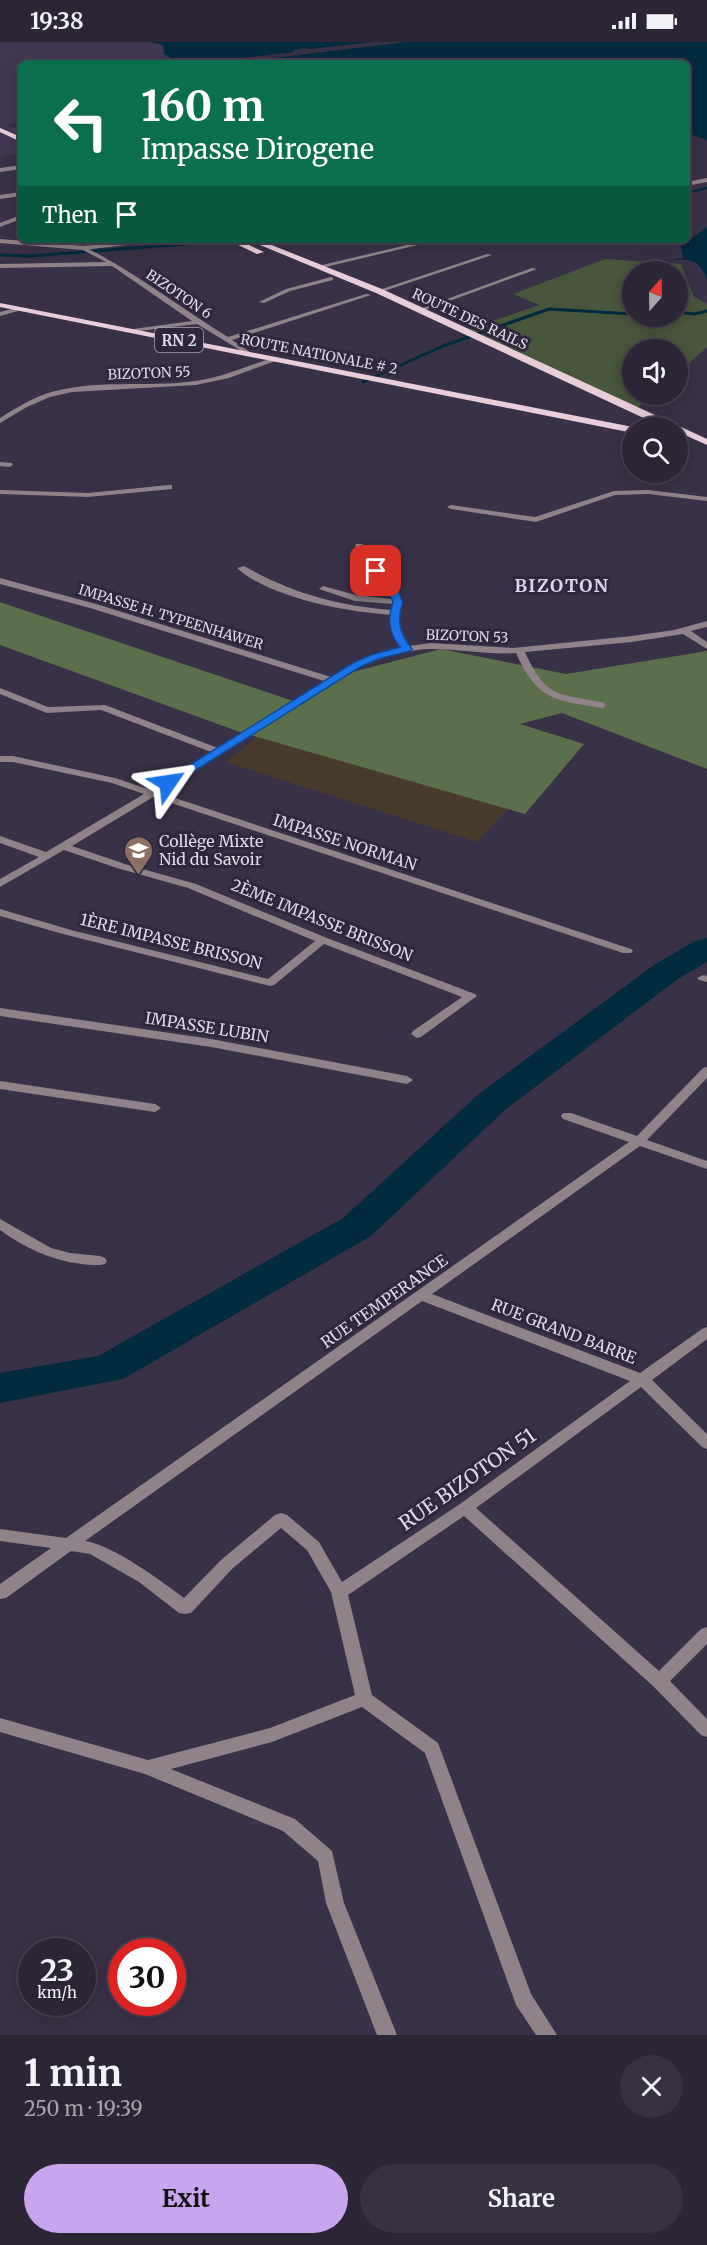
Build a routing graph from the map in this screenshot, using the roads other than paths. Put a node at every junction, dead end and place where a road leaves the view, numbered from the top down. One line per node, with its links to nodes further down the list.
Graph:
1 (0, 124): 3 (main road)
2 (0, 130): 4 (main road)
3 (18, 133)
4 (18, 139)
5 (18, 167): 6 (street)
6 (0, 170)
7 (707, 180): 8 (street)
8 (690, 183)
9 (18, 194): 10 (street)
10 (0, 197)
11 (18, 218): 12 (street)
12 (0, 225)
13 (0, 241): 14 (street)
14 (18, 243)
15 (24, 243): 19 (street)
16 (136, 243): 19 (street)
17 (251, 243): 23 (main road, ROUTE DES RAILS); 25 (main road, ROUTE DES RAILS)
18 (423, 243): 23 (street)
19 (83, 248): 21 (street, BIZOTON 6)
20 (489, 255): 26 (street)
21 (115, 264): 22 (street); 33 (street, BIZOTON 6)
22 (0, 266)
23 (321, 266): 26 (main road, ROUTE DES RAILS)
24 (534, 269): 31 (street)
25 (331, 279): 27 (main road, ROUTE DES RAILS); 28 (street)
26 (379, 291): 31 (main road, ROUTE DES RAILS)
27 (368, 295): 35 (street); 36 (main road, ROUTE DES RAILS)
28 (262, 302)
29 (0, 305): 30 (main road, ROUTE NATIONALE # 2 / RN 2)
30 (20, 309): 32 (street); 34 (main road, ROUTE NATIONALE # 2 / RN 2)
31 (420, 310): 36 (main road, ROUTE DES RAILS)
32 (0, 314)
33 (197, 322): 34 (street); 35 (street, BIZOTON 6)
34 (133, 331): 37 (main road, ROUTE NATIONALE # 2 / RN 2)
35 (228, 339): 37 (street, BIZOTON 6)
36 (480, 342): 39 (main road, ROUTE DES RAILS); 41 (main road, ROUTE DES RAILS)
37 (248, 353): 38 (main road, ROUTE NATIONALE # 2 / RN 2)
38 (276, 359): 42 (main road, ROUTE NATIONALE # 2 / RN 2); 43 (street, BIZOTON 55)
39 (564, 388)
40 (598, 414): 42 (main road)
41 (651, 417)
42 (574, 419): 44 (main road, ROUTE NATIONALE # 2 / RN 2)
43 (0, 421)
44 (622, 428)
45 (688, 434): 47 (main road, ROUTE DES RAILS)
46 (688, 440): 47 (main road)
47 (707, 443)
48 (0, 464): 49 (street)
49 (9, 465)
50 (169, 487): 51 (street)
51 (4, 493)
52 (707, 499): 53 (street)
53 (451, 507)
54 (359, 546): 58 (street)
55 (241, 568): 59 (street)
56 (0, 581): 65 (street, IMPASSE H. TYPEENHAWER)
57 (323, 589): 58 (street)
58 (398, 602): 59 (street)
59 (394, 613): 63 (street)
60 (707, 624): 61 (street, BIZOTON 53)
61 (683, 630): 62 (street); 64 (street, BIZOTON 53)
62 (707, 646)
63 (407, 649): 64 (street, BIZOTON 53); 65 (street, BIZOTON 53)
64 (520, 651): 67 (street)
65 (333, 681): 68 (street, BIZOTON 53)
66 (0, 691): 68 (street)
67 (602, 705)
68 (218, 751): 70 (street, BIZOTON 53)
69 (0, 759): 70 (street, IMPASSE NORMAN)
70 (151, 794): 72 (street, BIZOTON 53); 77 (street, IMPASSE NORMAN)
71 (0, 839): 73 (street)
72 (63, 846): 73 (street, BIZOTON 53); 76 (street, 2ÈME IMPASSE BRISSON)
73 (47, 856): 74 (street, BIZOTON 53)
74 (0, 884)
75 (0, 912): 76 (street, 1ÈRE IMPASSE BRISSON)
76 (323, 940): 79 (street, 2ÈME IMPASSE BRISSON)
77 (627, 951)
78 (0, 1012): 81 (street, IMPASSE LUBIN)
79 (417, 1034)
80 (706, 1074): 85 (street, RUE TEMPERANCE)
81 (407, 1080)
82 (0, 1085): 83 (street)
83 (156, 1108)
84 (567, 1116): 85 (street)
85 (640, 1140): 86 (street); 89 (street, RUE TEMPERANCE)
86 (707, 1165)
87 (0, 1223): 88 (street)
88 (100, 1261)
89 (422, 1296): 91 (street, RUE GRAND BARRE); 95 (street, RUE TEMPERANCE)
90 (707, 1332): 91 (street, RUE BIZOTON 51)
91 (643, 1380): 92 (street, RUE GRAND BARRE); 93 (street, RUE BIZOTON 51)
92 (707, 1443)
93 (465, 1508): 96 (street, RUE BIZOTON 51); 99 (street)
94 (0, 1535): 95 (street)
95 (68, 1543): 96 (street); 97 (street, RUE TEMPERANCE)
96 (339, 1592): 100 (street)
97 (0, 1593)
98 (707, 1634): 99 (street)
99 (659, 1681): 102 (street)
100 (364, 1699): 103 (street); 105 (street)
101 (0, 1725): 103 (street)
102 (707, 1730)
103 (148, 1767): 104 (street)
104 (387, 2035)
105 (547, 2035)

